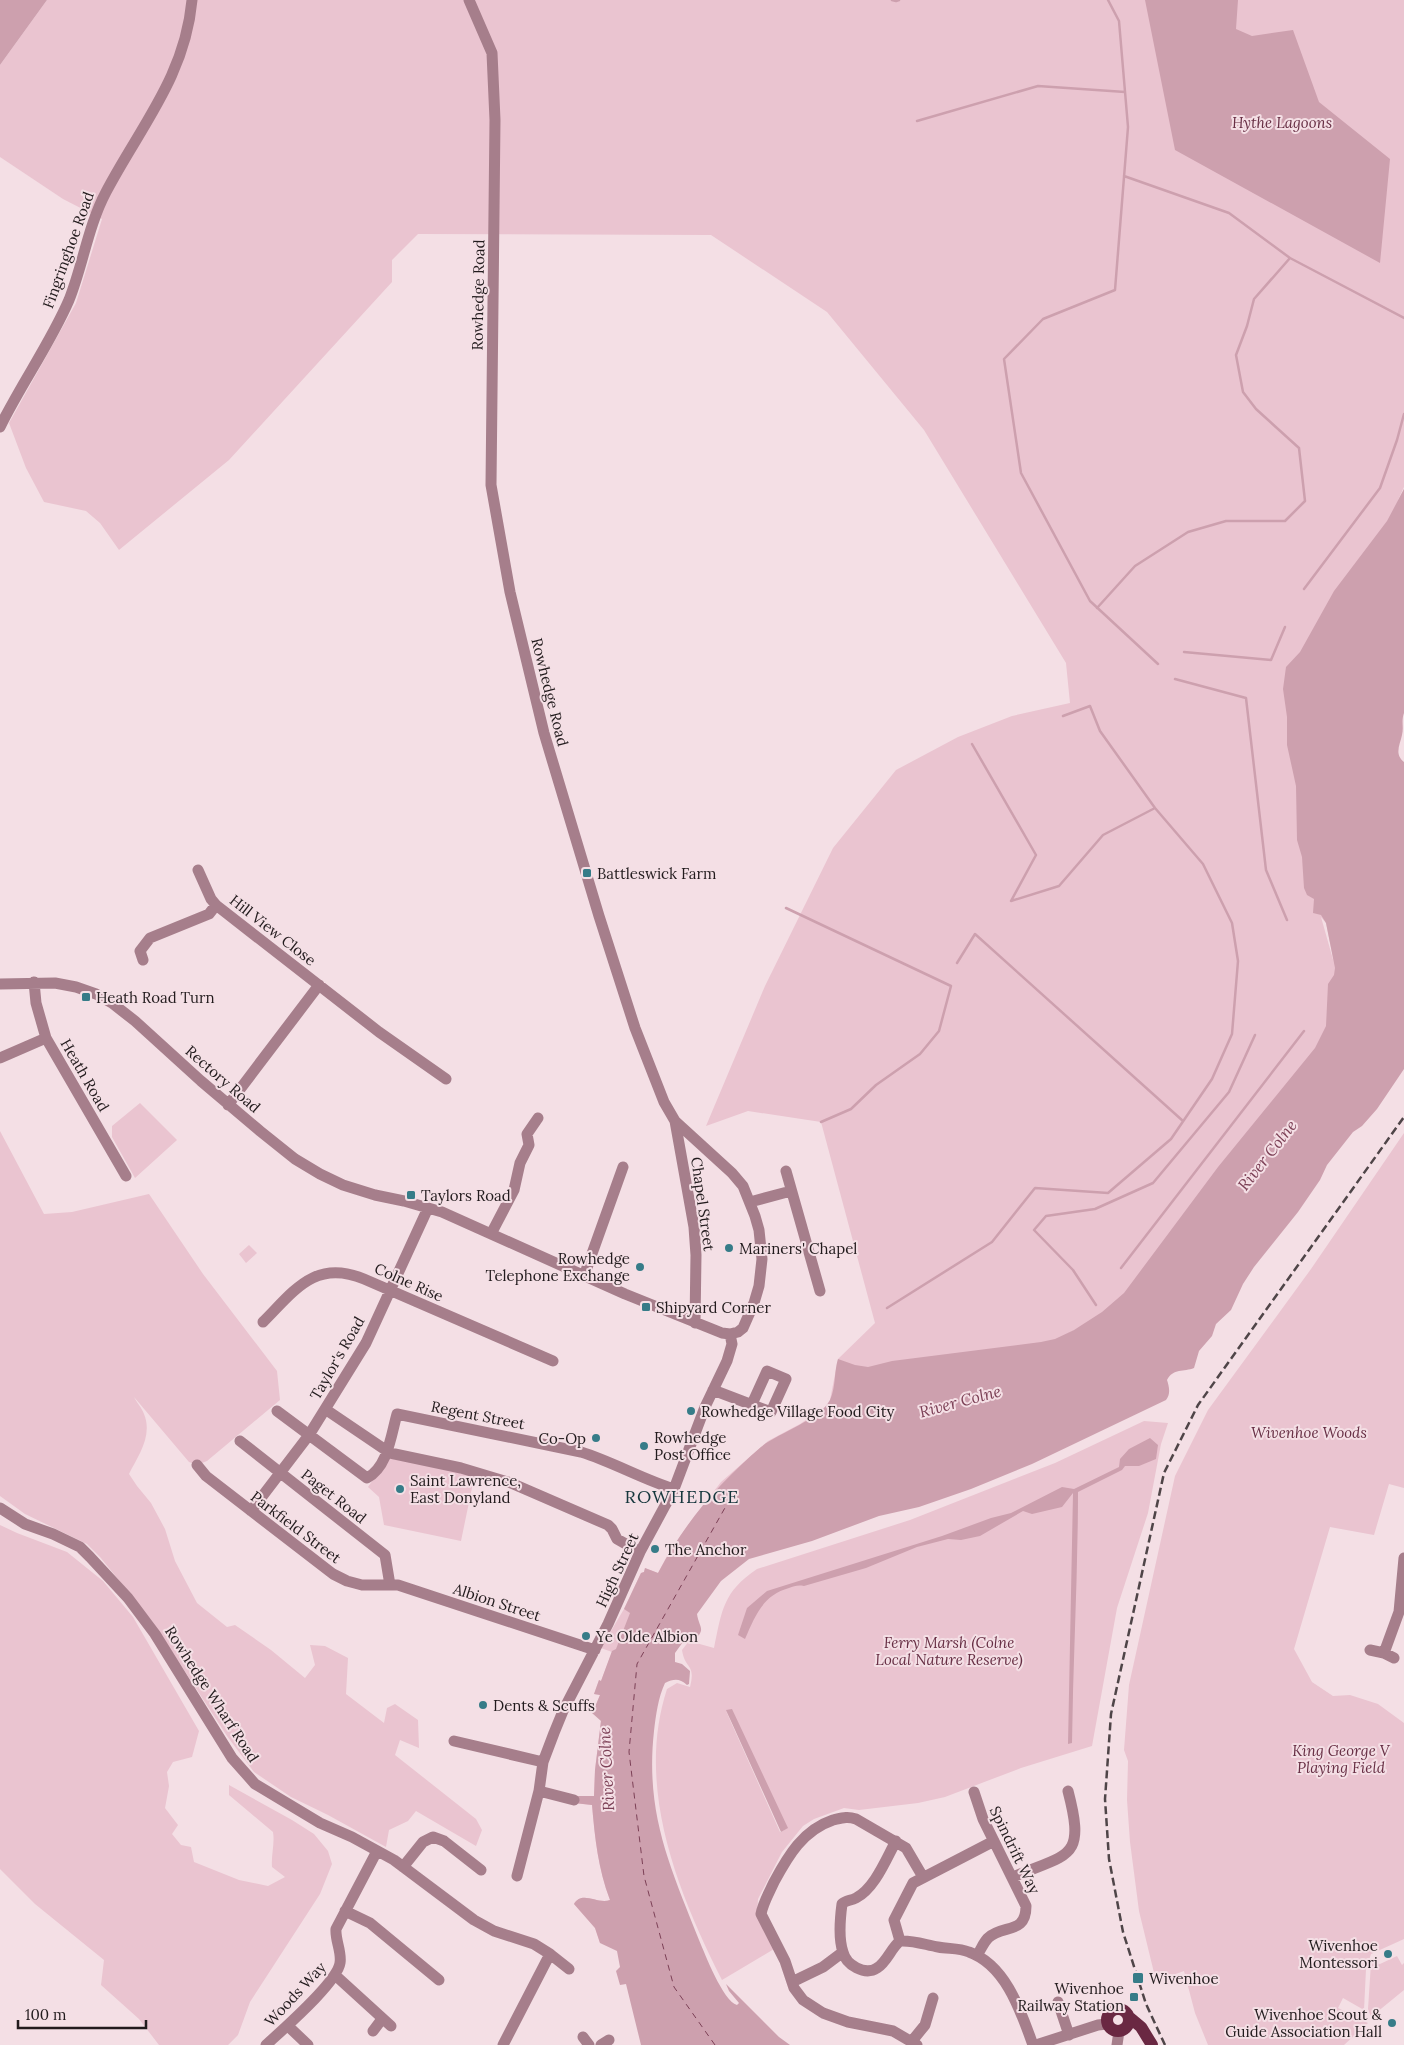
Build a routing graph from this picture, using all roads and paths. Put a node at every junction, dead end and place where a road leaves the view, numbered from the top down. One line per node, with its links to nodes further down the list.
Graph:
1 (192, 0): 3 (street, Fingringhoe Road)
2 (469, 0): 15 (street, Rowhedge Road)
3 (0, 427)
4 (198, 870): 5 (street, Hill View Close)
5 (216, 905): 6 (street); 9 (street, Hill View Close)
6 (138, 954)
7 (34, 982): 8 (street, Rectory Road); 10 (street, Heath Road); 13 (street, Rectory Road)
8 (0, 984)
9 (319, 985): 12 (street, Hill View Close); 13 (street, Hill View Close)
10 (46, 1038): 11 (street); 18 (street, Heath Road)
11 (0, 1058)
12 (446, 1079)
13 (228, 1105): 21 (street, Rectory Road)
14 (538, 1118): 22 (street)
15 (674, 1121): 20 (street, Rowhedge Road); 27 (street, Chapel Street)
16 (623, 1167): 23 (street)
17 (786, 1171): 19 (street)
18 (126, 1176)
19 (791, 1191): 20 (street); 25 (street)
20 (750, 1202): 28 (street, Rowhedge Road)
21 (428, 1208): 22 (street, Rectory Road); 24 (street, Taylor's Road)
22 (491, 1234): 23 (street, Rectory Road)
23 (584, 1276): 27 (street, Rectory Road)
24 (390, 1291): 26 (street, Colne Rise); 29 (street, Colne Rise); 32 (street, Taylor's Road)
25 (820, 1291)
26 (264, 1322)
27 (694, 1322): 28 (street, Rectory Road)
28 (730, 1334): 30 (street, High Street)
29 (553, 1361)
30 (713, 1390): 31 (street); 39 (street, High Street)
31 (752, 1404)
32 (326, 1409): 34 (street, Taylor's Road); 36 (street)
33 (277, 1411): 34 (street)
34 (309, 1435): 36 (street); 38 (street, Taylor's Road)
35 (240, 1441): 38 (street, Paget Road)
36 (386, 1451): 39 (street, Regent Street); 42 (street)
37 (197, 1465): 41 (street, Parkfield Street)
38 (280, 1473): 41 (street, Taylor's Road); 44 (street, Paget Road)
39 (674, 1489): 42 (street, High Street)
40 (0, 1508): 56 (street, Rowhedge Wharf Road)
41 (251, 1511): 44 (street, Parkfield Street)
42 (640, 1552): 46 (street, High Street)
43 (1404, 1558): 45 (street)
44 (390, 1585): 46 (street, Albion Street)
45 (1402, 1599): 47 (street)
46 (595, 1650): 49 (street, High Street)
47 (1370, 1650)
48 (454, 1741): 49 (street)
49 (543, 1762): 51 (street, High Street)
50 (1068, 1790): 61 (street)
51 (539, 1791): 53 (street); 59 (street, High Street)
52 (974, 1792): 55 (street, Spindrift Way)
53 (574, 1800)
54 (896, 1841): 60 (street); 64 (street); 70 (street)
55 (994, 1841): 60 (street); 61 (street, Spindrift Way)
56 (377, 1851): 57 (street, Rowhedge Wharf Road); 62 (street, Woods Way)
57 (403, 1867): 58 (street); 65 (street, Rowhedge Wharf Road)
58 (481, 1870)
59 (517, 1876)
60 (922, 1877): 63 (street)
61 (1013, 1877): 66 (street, Spindrift Way)
62 (345, 1911): 68 (street, Woods Way); 69 (street)
63 (900, 1941): 64 (street); 66 (street)
64 (843, 1952): 70 (street)
65 (550, 1954): 67 (street, Rowhedge Wharf Road); 82 (street)
66 (978, 1955): 83 (street)
67 (569, 1969)
68 (335, 1975): 75 (street, Woods Way); 76 (street)
69 (439, 1980)
70 (792, 1982): 79 (street)
71 (933, 1998): 79 (street)
72 (1058, 2002): 78 (street)
73 (1129, 2017): 74 (main road); 77 (main road); 85 (main road)
74 (1107, 2024): 77 (main road); 78 (street)
75 (288, 2026): 80 (street, Woods Way); 81 (street)
76 (373, 2031)
77 (1119, 2031): 84 (street)
78 (1069, 2035): 83 (street)
79 (914, 2043)
80 (266, 2045)
81 (308, 2045)
82 (503, 2045)
83 (1034, 2045)
84 (1117, 2045)
85 (1152, 2045)

